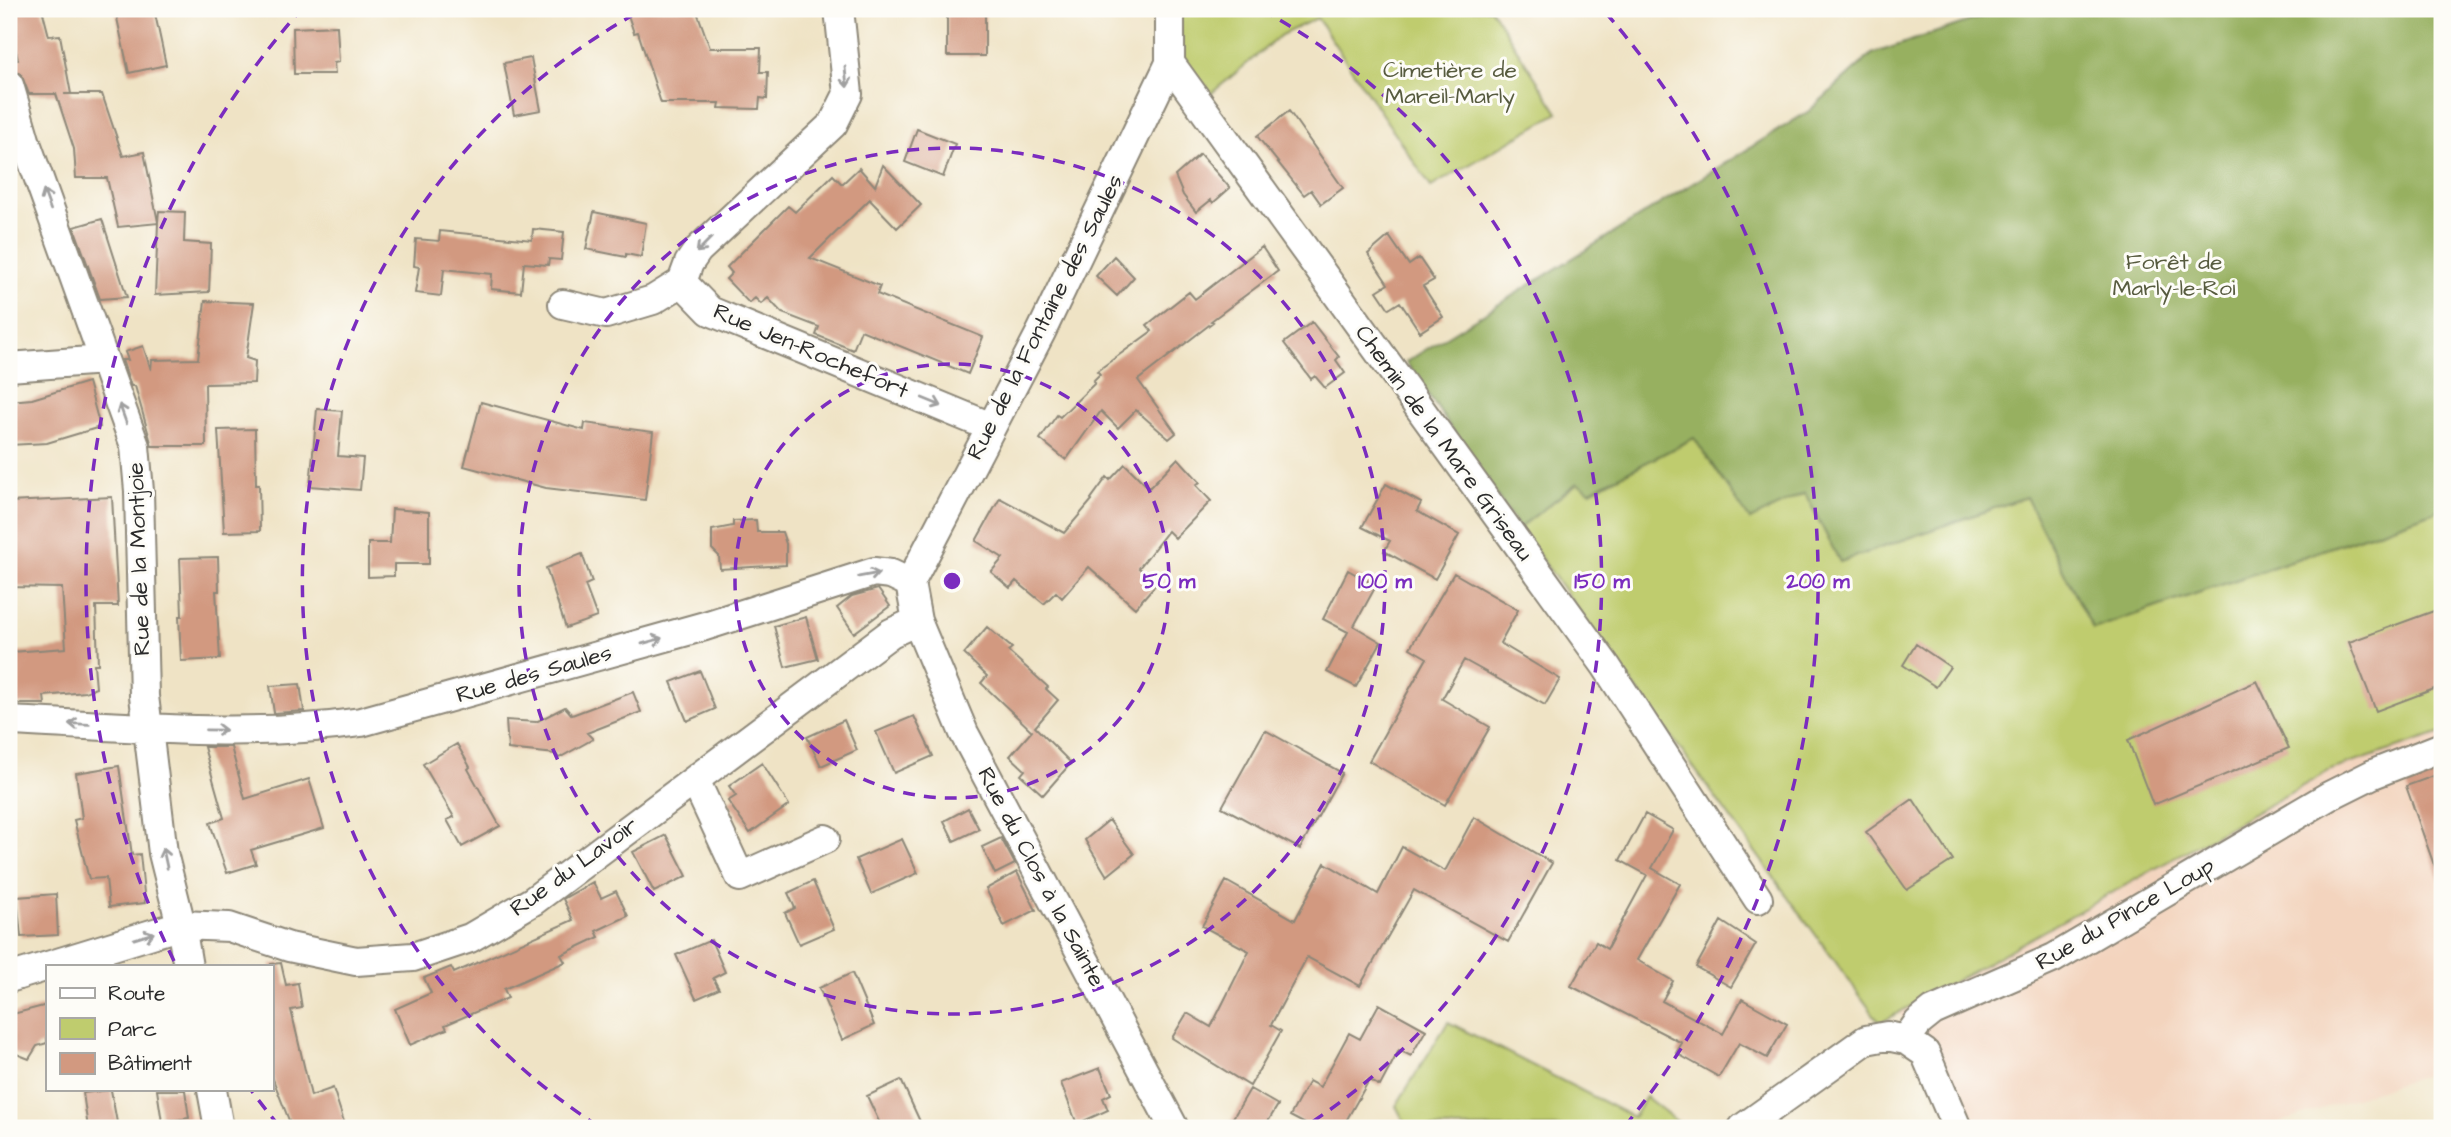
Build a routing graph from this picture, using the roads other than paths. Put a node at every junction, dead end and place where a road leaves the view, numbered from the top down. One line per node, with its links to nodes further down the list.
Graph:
1 (839, 9): 5 (street, one-way to 5)
2 (1170, 9): 3 (street, Rue de la Fontaine des Saules)
3 (1170, 63): 9 (street, Rue de la Fontaine des Saules); 17 (street, Chemin de la Mare Griseau)
4 (9, 85): 7 (street, Rue de la Montjoie, one-way to 4)
5 (682, 282): 6 (street); 9 (street, Rue Jen-Rochefort, one-way to 9)
6 (564, 304)
7 (104, 360): 8 (street); 13 (street, Rue de la Montjoie, one-way to 7)
8 (9, 367)
9 (991, 427): 10 (street, Rue de la Fontaine des Saules)
10 (910, 583): 11 (street); 13 (street, Rue des Saules, one-way to 10)
11 (917, 621): 15 (street, Rue du Lavoir); 26 (street, Rue du Clos à la Sainte)
12 (9, 722): 13 (street, Rue des Saules, one-way to 12)
13 (148, 727): 18 (street, Rue de la Montjoie, one-way to 13)
14 (2442, 747): 23 (street, Rue du Pince Loup)
15 (695, 780): 16 (street); 18 (street, Rue du Lavoir)
16 (825, 839)
17 (1758, 899)
18 (181, 925): 19 (street, Rue du Lavoir, one-way to 18); 20 (street, Rue de la Montjoie)
19 (51, 965)
20 (188, 965)
21 (46, 967): 22 (street, Rue du Lavoir, one-way to 21)
22 (9, 978)
23 (1906, 1040): 27 (street); 28 (street)
24 (212, 1092): 25 (street)
25 (219, 1128)
26 (1174, 1128)
27 (1743, 1128)
28 (1957, 1128)

